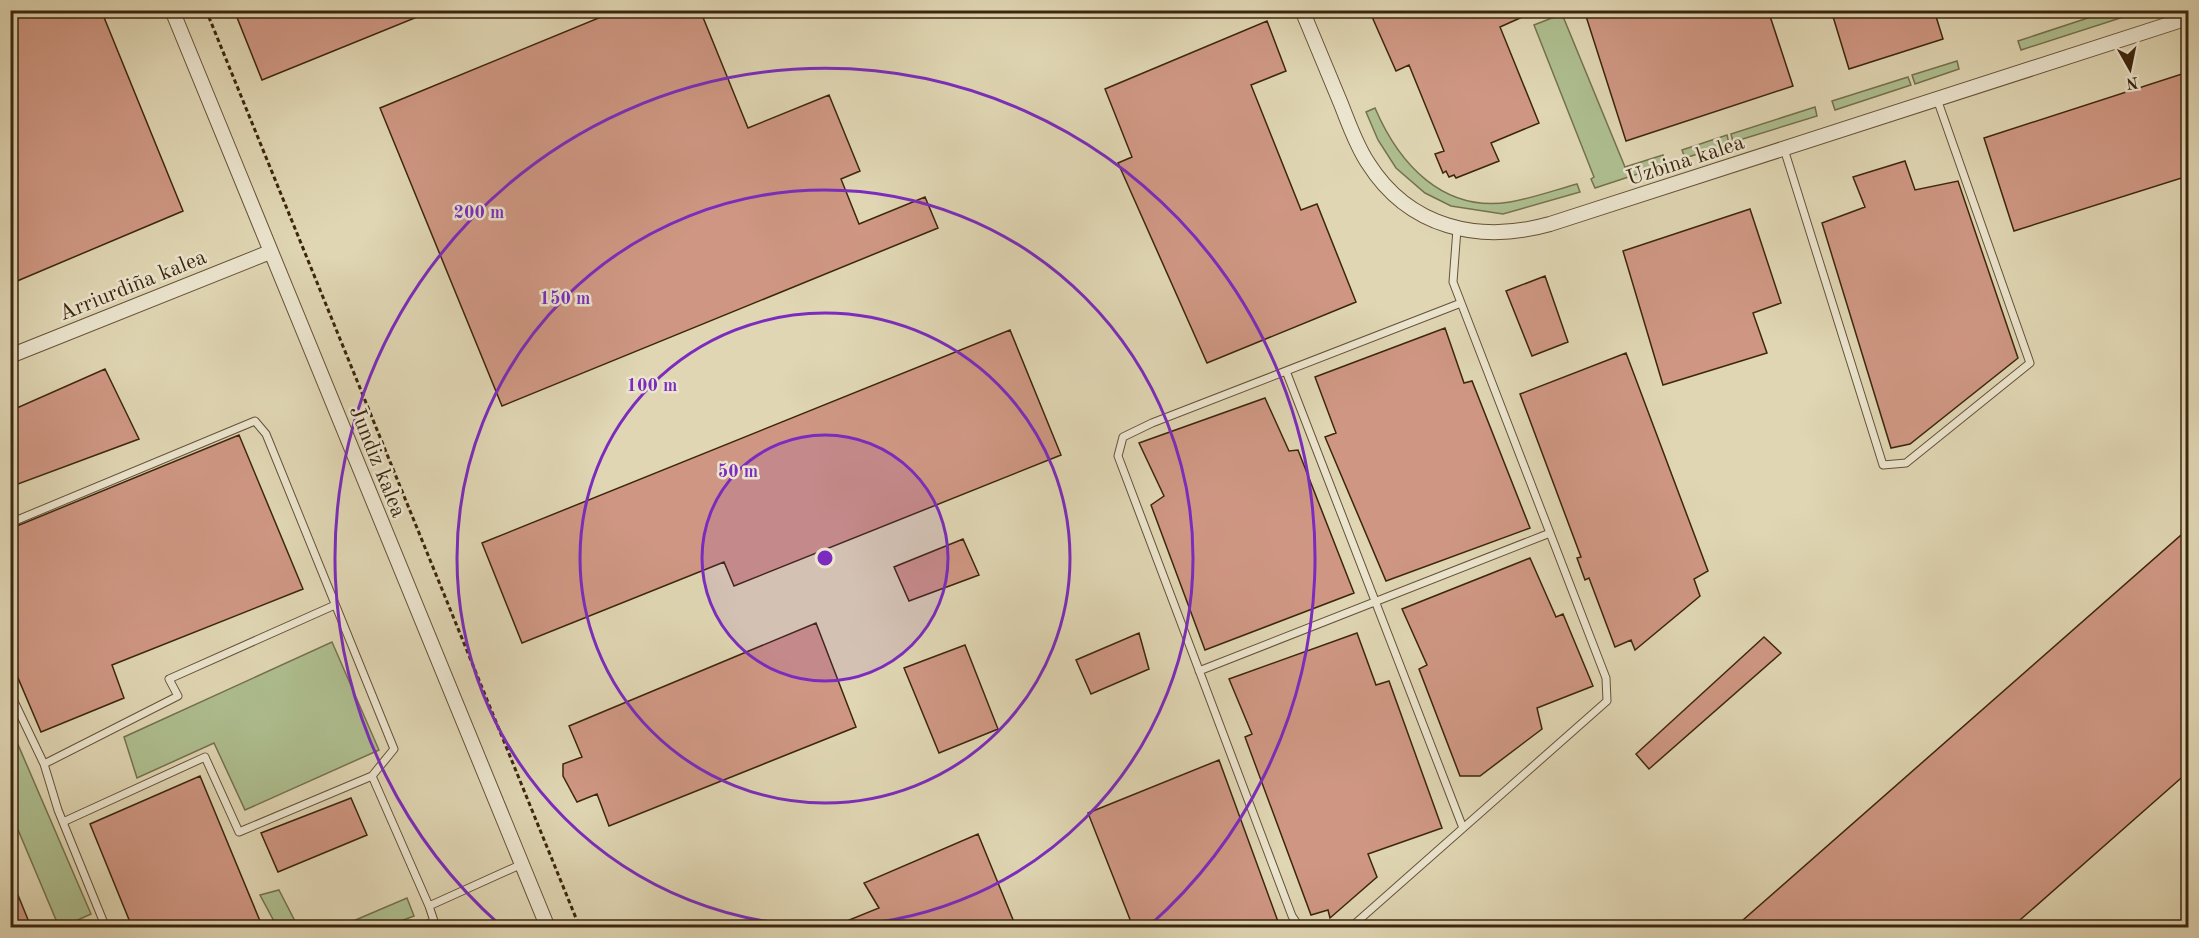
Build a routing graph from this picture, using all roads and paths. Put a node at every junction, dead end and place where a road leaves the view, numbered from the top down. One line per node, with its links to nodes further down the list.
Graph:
1 (172, 10): 8 (street, Jundiz kalea)
2 (206, 10): 27 (path)
3 (1302, 10): 7 (street, Uzbina kalea)
4 (2188, 18): 5 (street, Uzbina kalea)
5 (1937, 99): 6 (street, Uzbina kalea); 6 (lane)
6 (1784, 149): 7 (street, Uzbina kalea)
7 (1457, 229): 9 (lane)
8 (270, 252): 10 (street, Arriurdiña kalea); 22 (street, Jundiz kalea)
9 (1461, 303): 11 (lane); 13 (lane)
10 (10, 356)
11 (1286, 371): 14 (lane); 16 (lane)
12 (10, 523): 15 (lane)
13 (1550, 533): 14 (lane); 21 (lane)
14 (1376, 602): 16 (lane); 21 (lane)
15 (335, 605): 18 (lane); 19 (lane)
16 (1199, 671): 28 (lane)
17 (11, 696): 18 (lane)
18 (44, 764): 20 (lane)
19 (372, 776): 20 (lane); 23 (lane)
20 (63, 822): 24 (lane)
21 (1463, 828): 29 (lane)
22 (522, 864): 23 (lane); 26 (street, Jundiz kalea)
23 (429, 906): 25 (lane)
24 (106, 927)
25 (419, 927)
26 (548, 927)
27 (580, 927)
28 (1299, 927)
29 (1350, 927)

